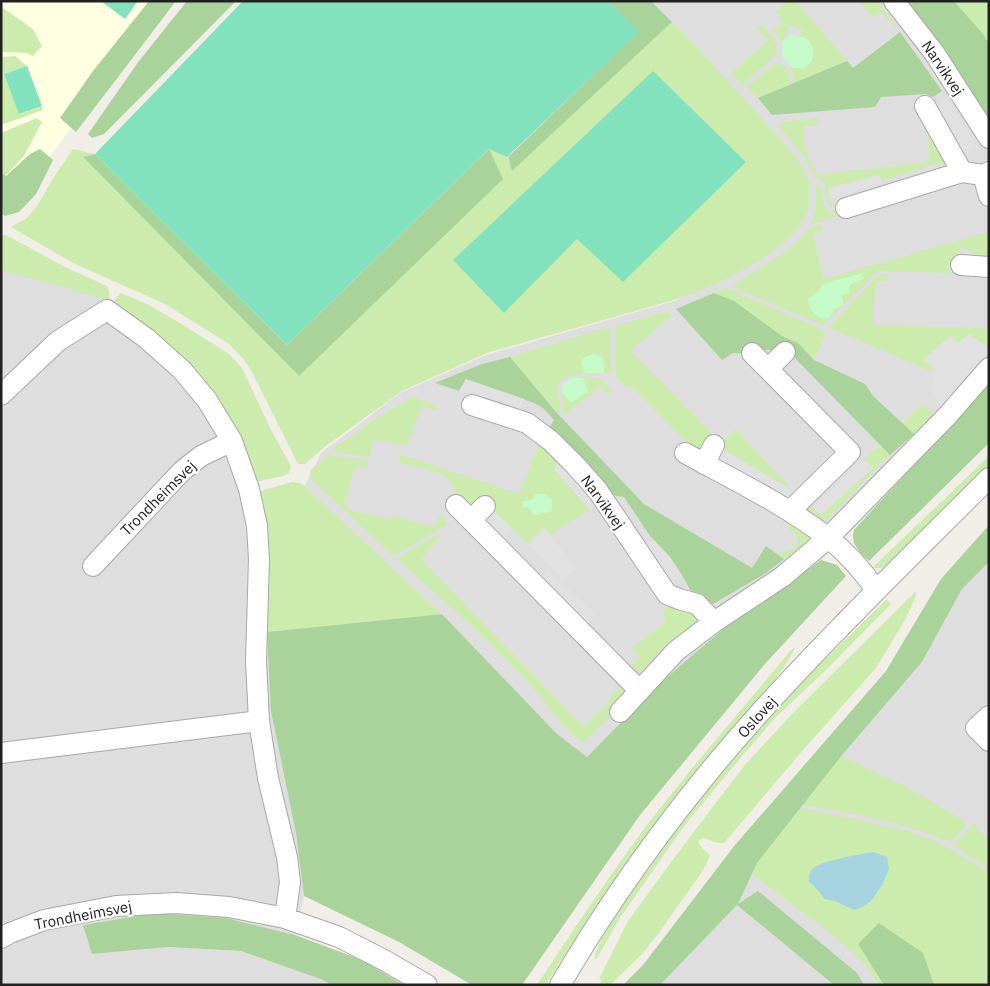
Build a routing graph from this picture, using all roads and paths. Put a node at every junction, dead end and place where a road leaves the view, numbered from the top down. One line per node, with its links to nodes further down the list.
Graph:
1 (894, 1): 3 (street, Narvikvej)
2 (925, 106): 4 (street)
3 (989, 138)
4 (962, 172): 5 (street); 7 (street)
5 (986, 174): 6 (street)
6 (989, 196)
7 (846, 208)
8 (960, 265): 9 (street)
9 (989, 266)
10 (785, 352): 13 (street)
11 (752, 353): 13 (street)
12 (989, 368): 23 (street)
13 (768, 369): 22 (street)
14 (1, 395): 16 (street)
15 (472, 405): 26 (street, Narvikvej)
16 (232, 441): 24 (street, Trondheimsvej); 30 (street)
17 (714, 445): 19 (street)
18 (685, 453): 19 (street)
19 (704, 464): 22 (street)
20 (989, 478): 25 (street, Oslovej)
21 (456, 505): 27 (street)
22 (790, 511): 23 (street)
23 (828, 538): 25 (street); 26 (street)
24 (93, 566)
25 (876, 590): 36 (street, Oslovej)
26 (714, 622): 27 (street)
27 (639, 690): 28 (street)
28 (620, 712)
29 (989, 716): 31 (street)
30 (259, 721): 32 (street); 33 (street)
31 (989, 741)
32 (1, 753)
33 (286, 918): 34 (street, Trondheimsvej); 35 (street, Trondheimsvej)
34 (1, 938)
35 (427, 985)
36 (560, 985)

